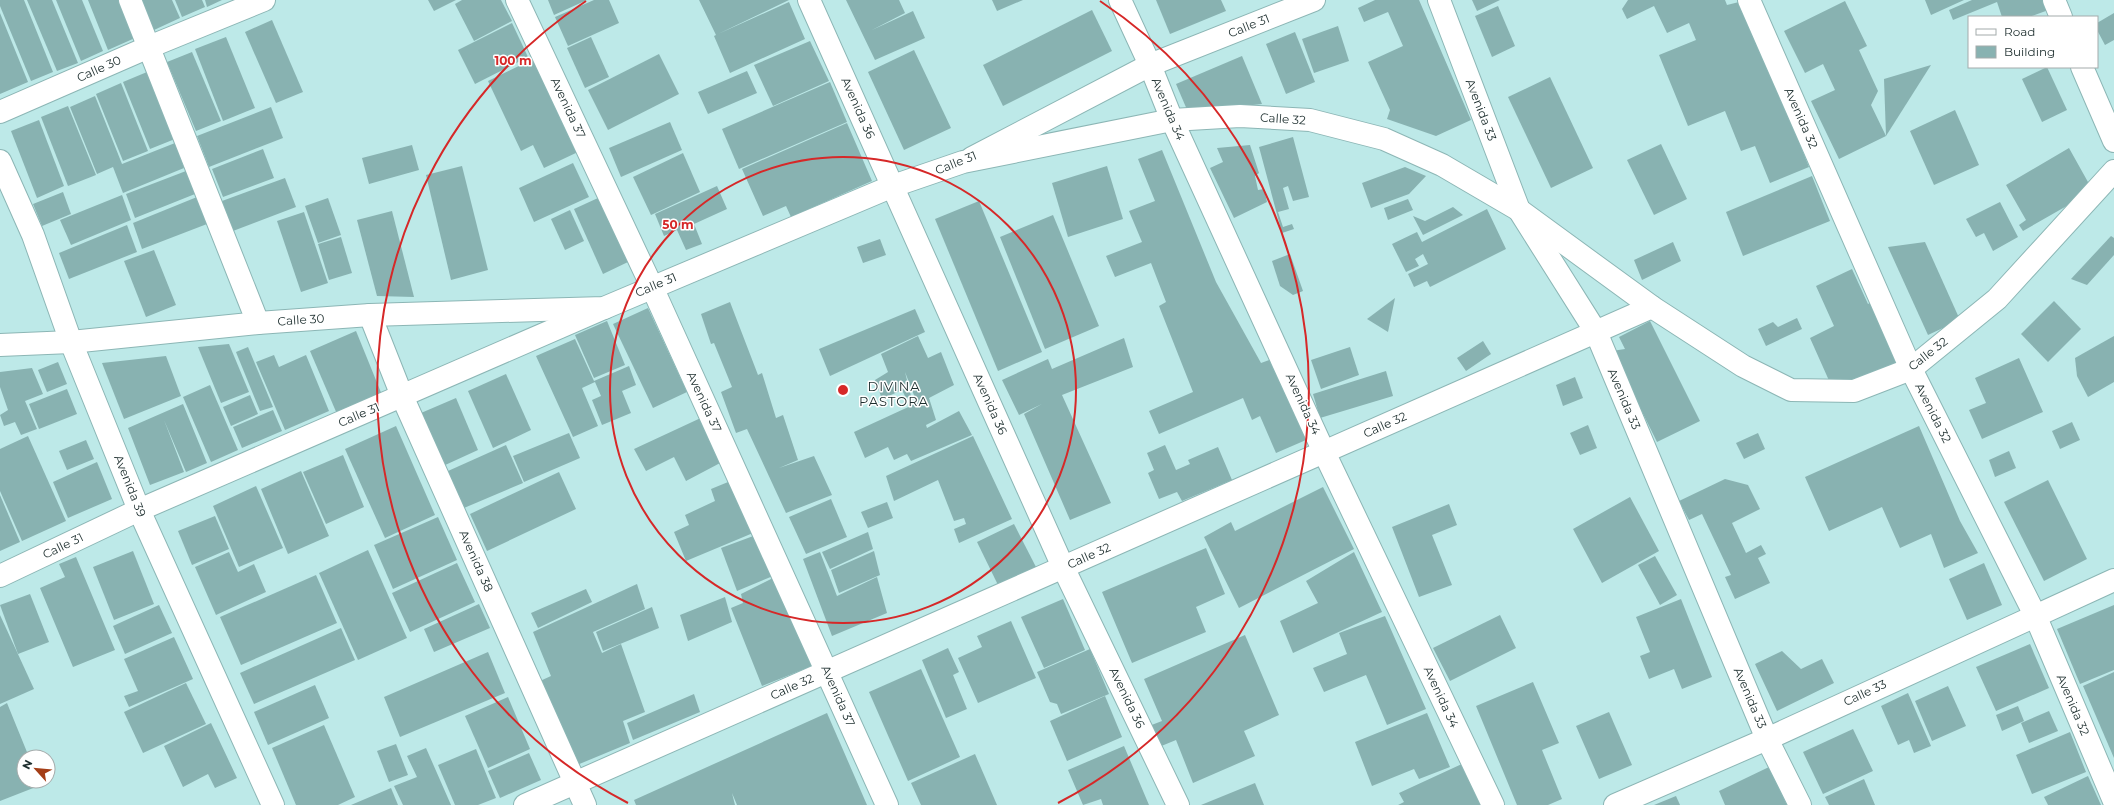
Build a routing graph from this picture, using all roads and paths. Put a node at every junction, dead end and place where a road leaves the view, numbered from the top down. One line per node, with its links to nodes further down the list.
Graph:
1 (130, 0): 11 (street)
2 (264, 0): 11 (street, Calle 30)
3 (517, 0): 22 (street, Avenida 37)
4 (809, 0): 20 (street, Avenida 36)
5 (1120, 0): 12 (street, Avenida 34)
6 (1314, 0): 12 (street, Calle 31)
7 (1439, 0): 21 (street, Avenida 33)
8 (1749, 0): 30 (street, Avenida 32)
9 (2054, 0): 10 (street)
10 (2061, 16)
11 (149, 47): 14 (street, Calle 30); 26 (street)
12 (1150, 65): 15 (street, Avenida 34); 18 (street, Calle 31)
13 (2082, 68): 16 (street)
14 (0, 112)
15 (1172, 120): 18 (street, Calle 32); 21 (street, Calle 32); 32 (street, Avenida 34)
16 (2114, 141)
17 (0, 161): 28 (street, Avenida 39)
18 (964, 162): 20 (street, Calle 31)
19 (2114, 171): 30 (street, Calle 32)
20 (893, 186): 22 (street, Calle 31); 34 (street, Avenida 36)
21 (1519, 210): 23 (street, Calle 32); 27 (street, Avenida 33)
22 (652, 287): 24 (street, Calle 31); 38 (street, Avenida 37)
23 (1652, 307): 27 (street, Calle 32); 30 (street, Calle 32)
24 (604, 308): 25 (street, Calle 30); 31 (street, Calle 31)
25 (370, 315): 26 (street, Calle 30); 31 (street, Avenida 38)
26 (258, 322): 28 (street, Calle 30)
27 (1596, 332): 32 (street, Calle 32); 39 (street, Avenida 33)
28 (71, 342): 29 (street, Calle 30); 33 (street, Avenida 39)
29 (0, 345)
30 (1911, 369): 37 (street, Avenida 32)
31 (402, 396): 33 (street, Calle 31); 40 (street, Avenida 38)
32 (1324, 452): 34 (street, Calle 32); 47 (street, Avenida 34)
33 (139, 510): 35 (street, Calle 31); 42 (street, Avenida 39)
34 (1063, 567): 38 (street, Calle 32); 46 (street, Avenida 36)
35 (0, 576)
36 (2114, 580): 37 (street, Calle 33)
37 (2035, 615): 39 (street, Calle 33); 41 (street, Avenida 32)
38 (827, 671): 40 (street, Calle 32); 45 (street, Avenida 37)
39 (1767, 739): 48 (street, Calle 33); 49 (street, Avenida 33)
40 (575, 783): 43 (street, Calle 32); 44 (street, Avenida 38)
41 (2114, 801)
42 (273, 805)
43 (526, 805)
44 (585, 805)
45 (887, 805)
46 (1178, 805)
47 (1493, 805)
48 (1615, 805)
49 (1800, 805)

